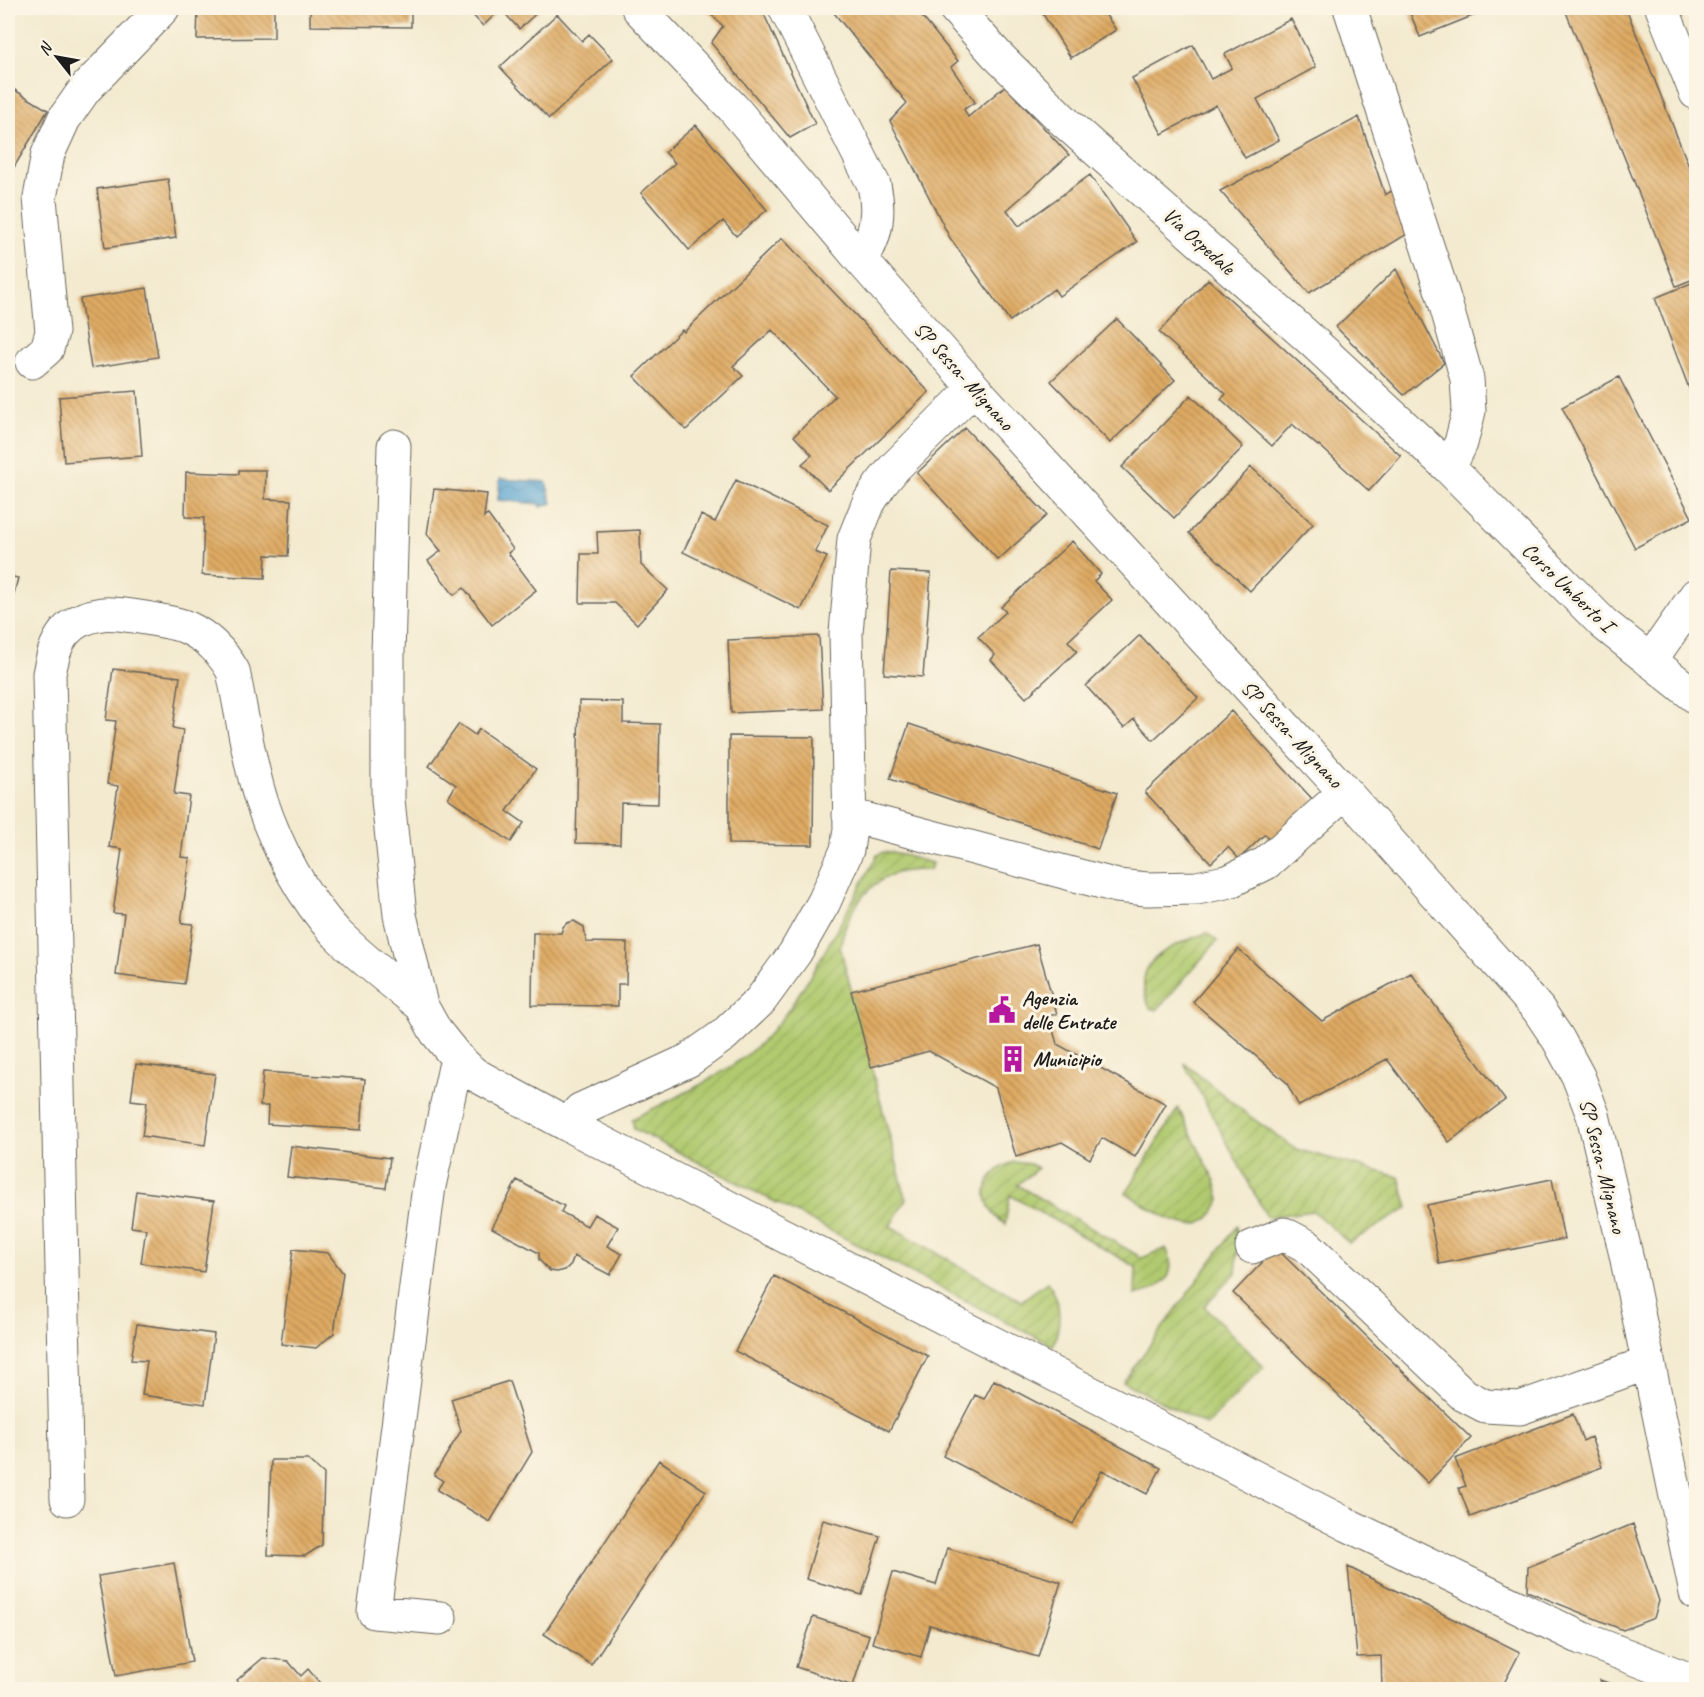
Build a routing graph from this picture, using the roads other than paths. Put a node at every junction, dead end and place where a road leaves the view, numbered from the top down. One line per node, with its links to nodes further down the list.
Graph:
1 (163, 8): 9 (street)
2 (638, 8): 8 (street, SP Sessa- Mignano)
3 (785, 8): 8 (street)
4 (955, 8): 12 (street, Via Ospedale)
5 (1350, 8): 12 (street)
6 (1662, 8): 7 (street)
7 (1696, 93)
8 (861, 260): 10 (street, SP Sessa- Mignano)
9 (32, 362)
10 (974, 388): 16 (street, SP Sessa- Mignano); 17 (street)
11 (394, 446): 18 (street)
12 (1449, 468): 14 (street, Corso Umberto I)
13 (1696, 595): 14 (street)
14 (1650, 661): 15 (street, Corso Umberto I)
15 (1696, 697)
16 (1345, 792): 17 (street); 22 (street, SP Sessa- Mignano)
17 (849, 815): 20 (street)
18 (421, 1005): 19 (street); 23 (street)
19 (457, 1058): 20 (street); 25 (street)
20 (568, 1125): 26 (street)
21 (1252, 1247): 22 (street)
22 (1648, 1363): 24 (street, SP Sessa- Mignano)
23 (67, 1499)
24 (1696, 1593)
25 (440, 1618)
26 (1696, 1682)

